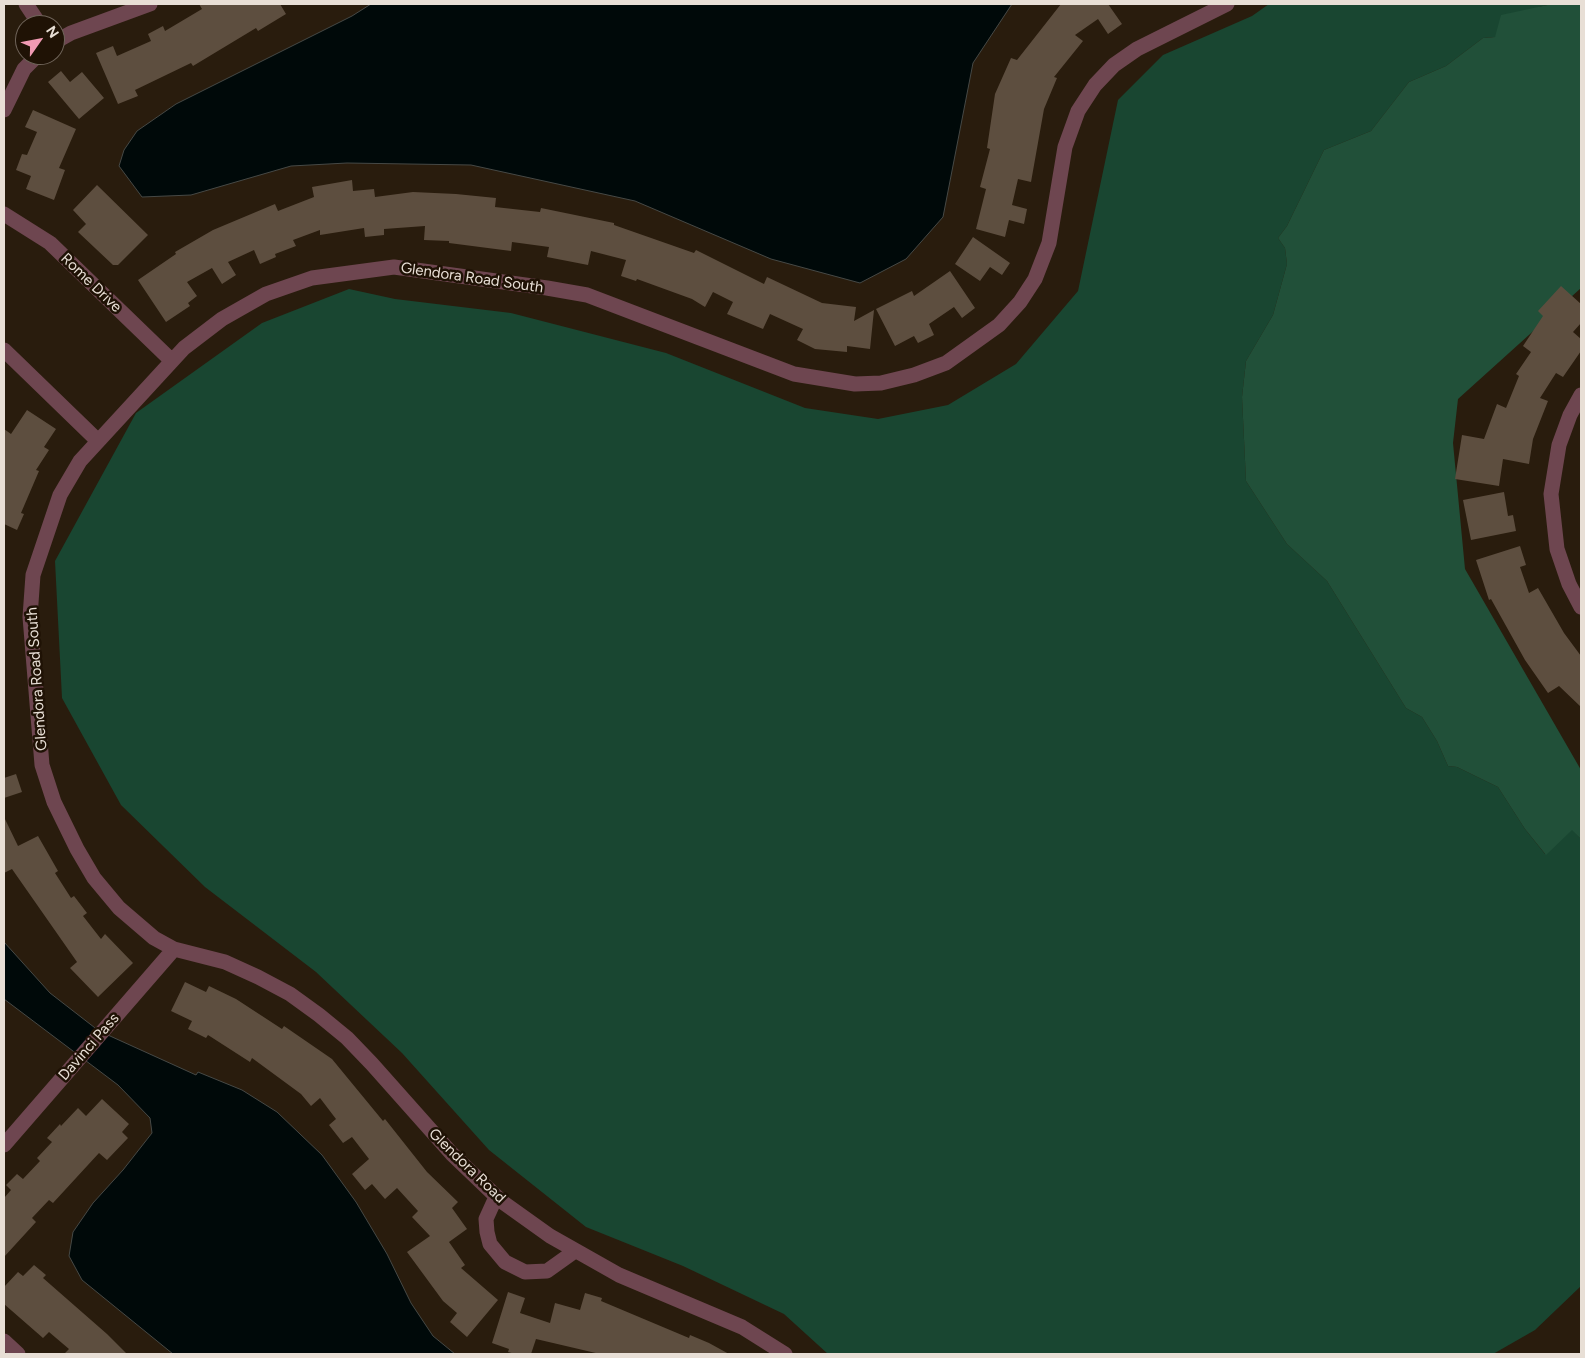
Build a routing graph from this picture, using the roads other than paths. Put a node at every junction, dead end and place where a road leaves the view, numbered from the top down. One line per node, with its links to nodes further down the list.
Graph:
1 (26, 4): 4 (street)
2 (150, 4): 5 (street)
3 (1226, 4): 10 (street, Glendora Road South)
4 (33, 15)
5 (65, 36)
6 (28, 65): 7 (street)
7 (4, 110)
8 (4, 214): 10 (street, Rome Drive)
9 (4, 350): 12 (street)
10 (172, 361): 12 (street, Glendora Road South)
11 (1581, 394): 13 (street)
12 (98, 441): 14 (street, Glendora Road South)
13 (1581, 607)
14 (174, 949): 15 (street, Davinci Pass); 16 (street, Glendora Road)
15 (4, 1145)
16 (496, 1197): 17 (street, Glendora Road); 17 (street)
17 (576, 1251): 20 (street, Glendora Road)
18 (4, 1341): 19 (street)
19 (18, 1354)
20 (784, 1354)

